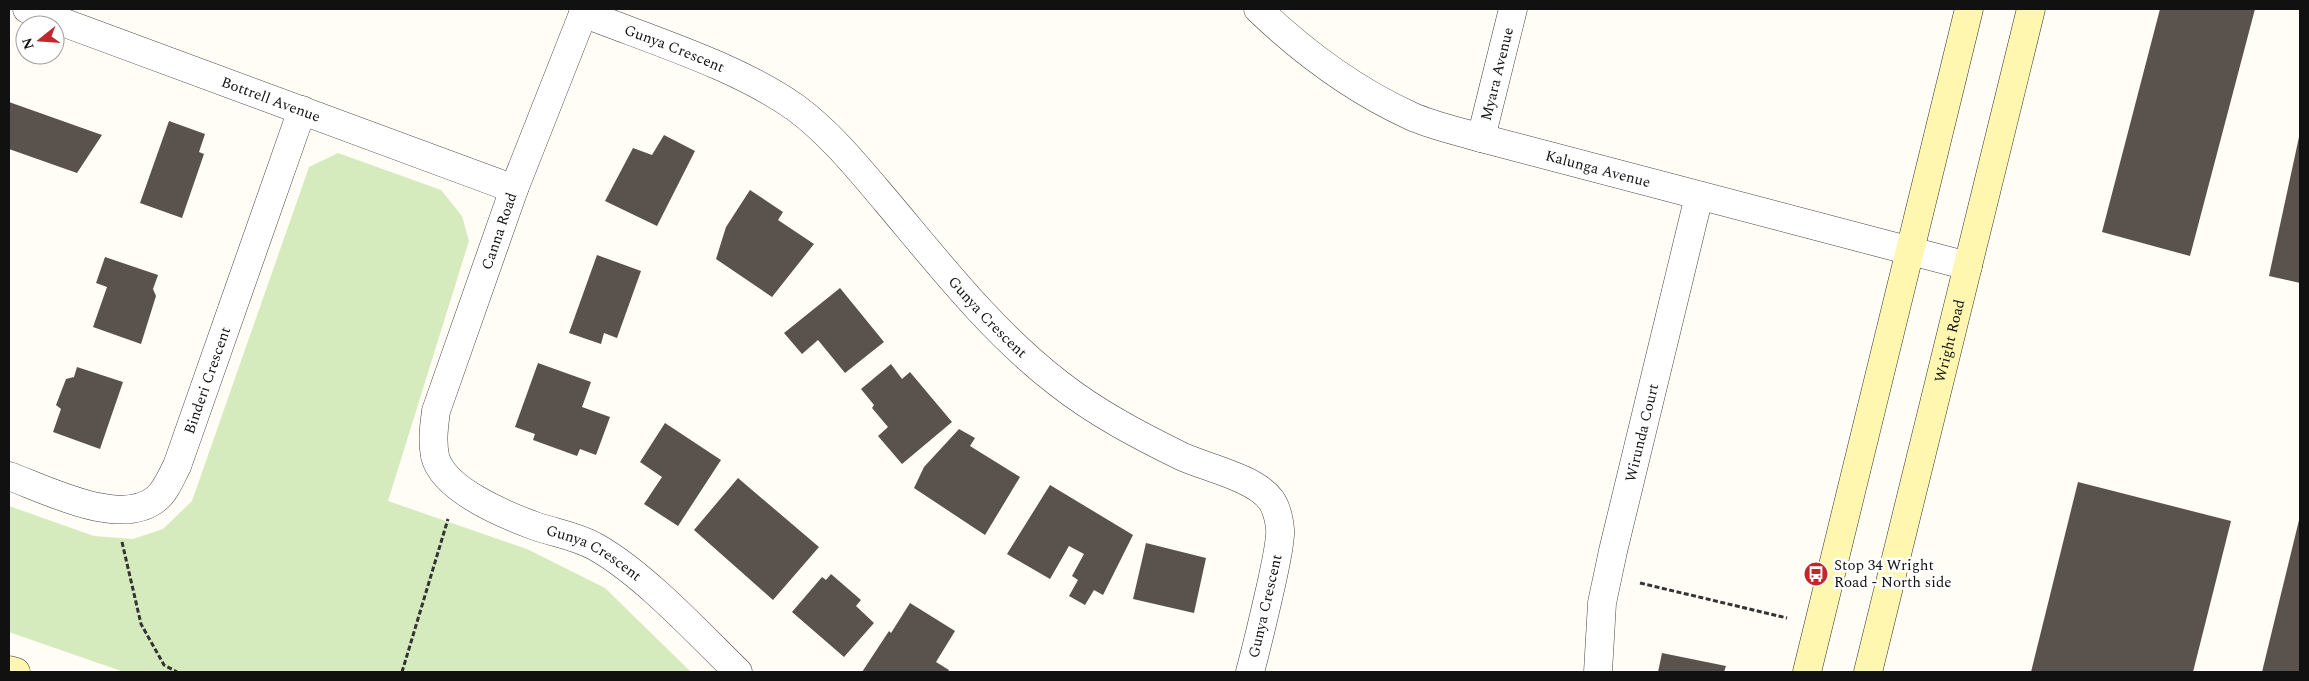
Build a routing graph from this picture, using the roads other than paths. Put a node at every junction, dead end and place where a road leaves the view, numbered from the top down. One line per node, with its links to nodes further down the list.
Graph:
1 (27, 9): 7 (street, Bottrell Avenue)
2 (1258, 9): 9 (street, Kalunga Avenue)
3 (1514, 9): 9 (street, Myara Avenue)
4 (1969, 9): 12 (main road)
5 (2031, 9): 13 (main road, Wright Road)
6 (584, 11): 10 (street, Canna Road); 19 (street, Gunya Crescent)
7 (91, 19): 8 (street, Bottrell Avenue)
8 (302, 110): 10 (street, Bottrell Avenue); 15 (street, Binderi Crescent)
9 (1481, 138): 11 (street, Kalunga Avenue)
10 (514, 190): 14 (street, Canna Road)
11 (1699, 196): 12 (street, Kalunga Avenue); 20 (street, Wirunda Court)
12 (1911, 251): 13 (street, Kalunga Avenue); 21 (main road)
13 (1968, 266): 22 (main road, Wright Road)
14 (435, 458): 18 (street, Gunya Crescent)
15 (9, 476)
16 (9, 670): 17 (main road)
17 (16, 672)
18 (738, 672)
19 (1250, 672)
20 (1598, 672)
21 (1807, 672)
22 (1868, 672)

